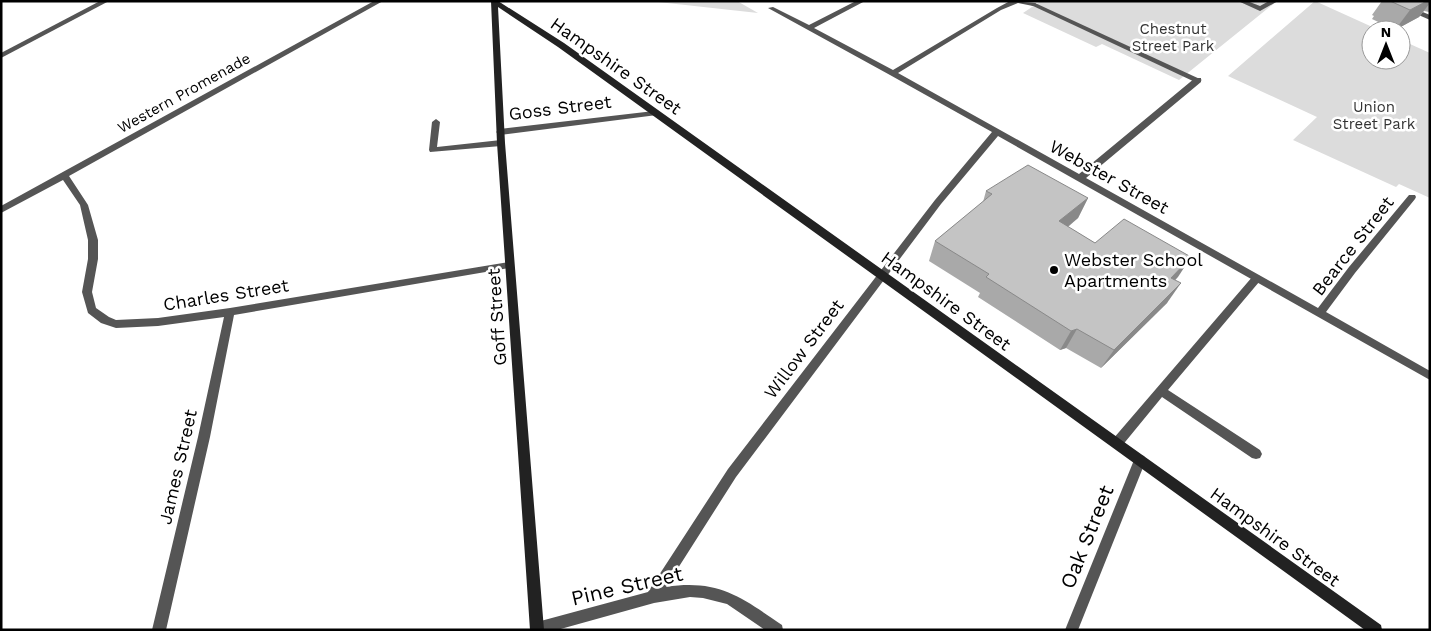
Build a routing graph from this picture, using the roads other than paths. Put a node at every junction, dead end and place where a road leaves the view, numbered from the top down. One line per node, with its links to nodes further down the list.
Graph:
1 (106, 1): 12 (street)
2 (380, 1): 18 (street, Western Promenade)
3 (494, 1): 14 (street, Hampshire Street); 17 (street, Goff Street)
4 (862, 1): 11 (street)
5 (1018, 1): 13 (street); 19 (street)
6 (1241, 1): 7 (street)
7 (1275, 1)
8 (1390, 1): 10 (street)
9 (772, 8): 11 (street, Webster Street)
10 (1430, 18)
11 (809, 28): 13 (street, Webster Street)
12 (1, 56)
13 (893, 73): 16 (street, Webster Street)
14 (654, 113): 17 (street, Goss Street); 23 (street, Hampshire Street)
15 (436, 122): 17 (street, Goss Street)
16 (997, 132): 19 (street, Webster Street); 23 (street, Willow Street)
17 (500, 138): 22 (street, Goff Street)
18 (64, 175): 21 (street, Western Promenade); 25 (street, Charles Street)
19 (1079, 179): 24 (street, Webster Street)
20 (1412, 197): 26 (street, Bearce Street)
21 (1, 210)
22 (510, 266): 25 (street, Charles Street); 33 (street, Goff Street)
23 (882, 275): 29 (street, Hampshire Street); 32 (street, Willow Street)
24 (1256, 279): 26 (street, Webster Street); 28 (street)
25 (230, 312): 34 (street, James Street)
26 (1319, 314): 27 (street, Webster Street)
27 (1430, 376)
28 (1161, 391): 29 (street); 30 (street)
29 (1116, 443): 31 (street, Hampshire Street)
30 (1256, 454)
31 (1140, 460): 36 (street, Oak Street); 37 (street, Hampshire Street)
32 (652, 597): 33 (street, Pine Street); 35 (street, Pine Street)
33 (537, 629)
34 (159, 630)
35 (777, 630)
36 (1071, 630)
37 (1376, 630)

